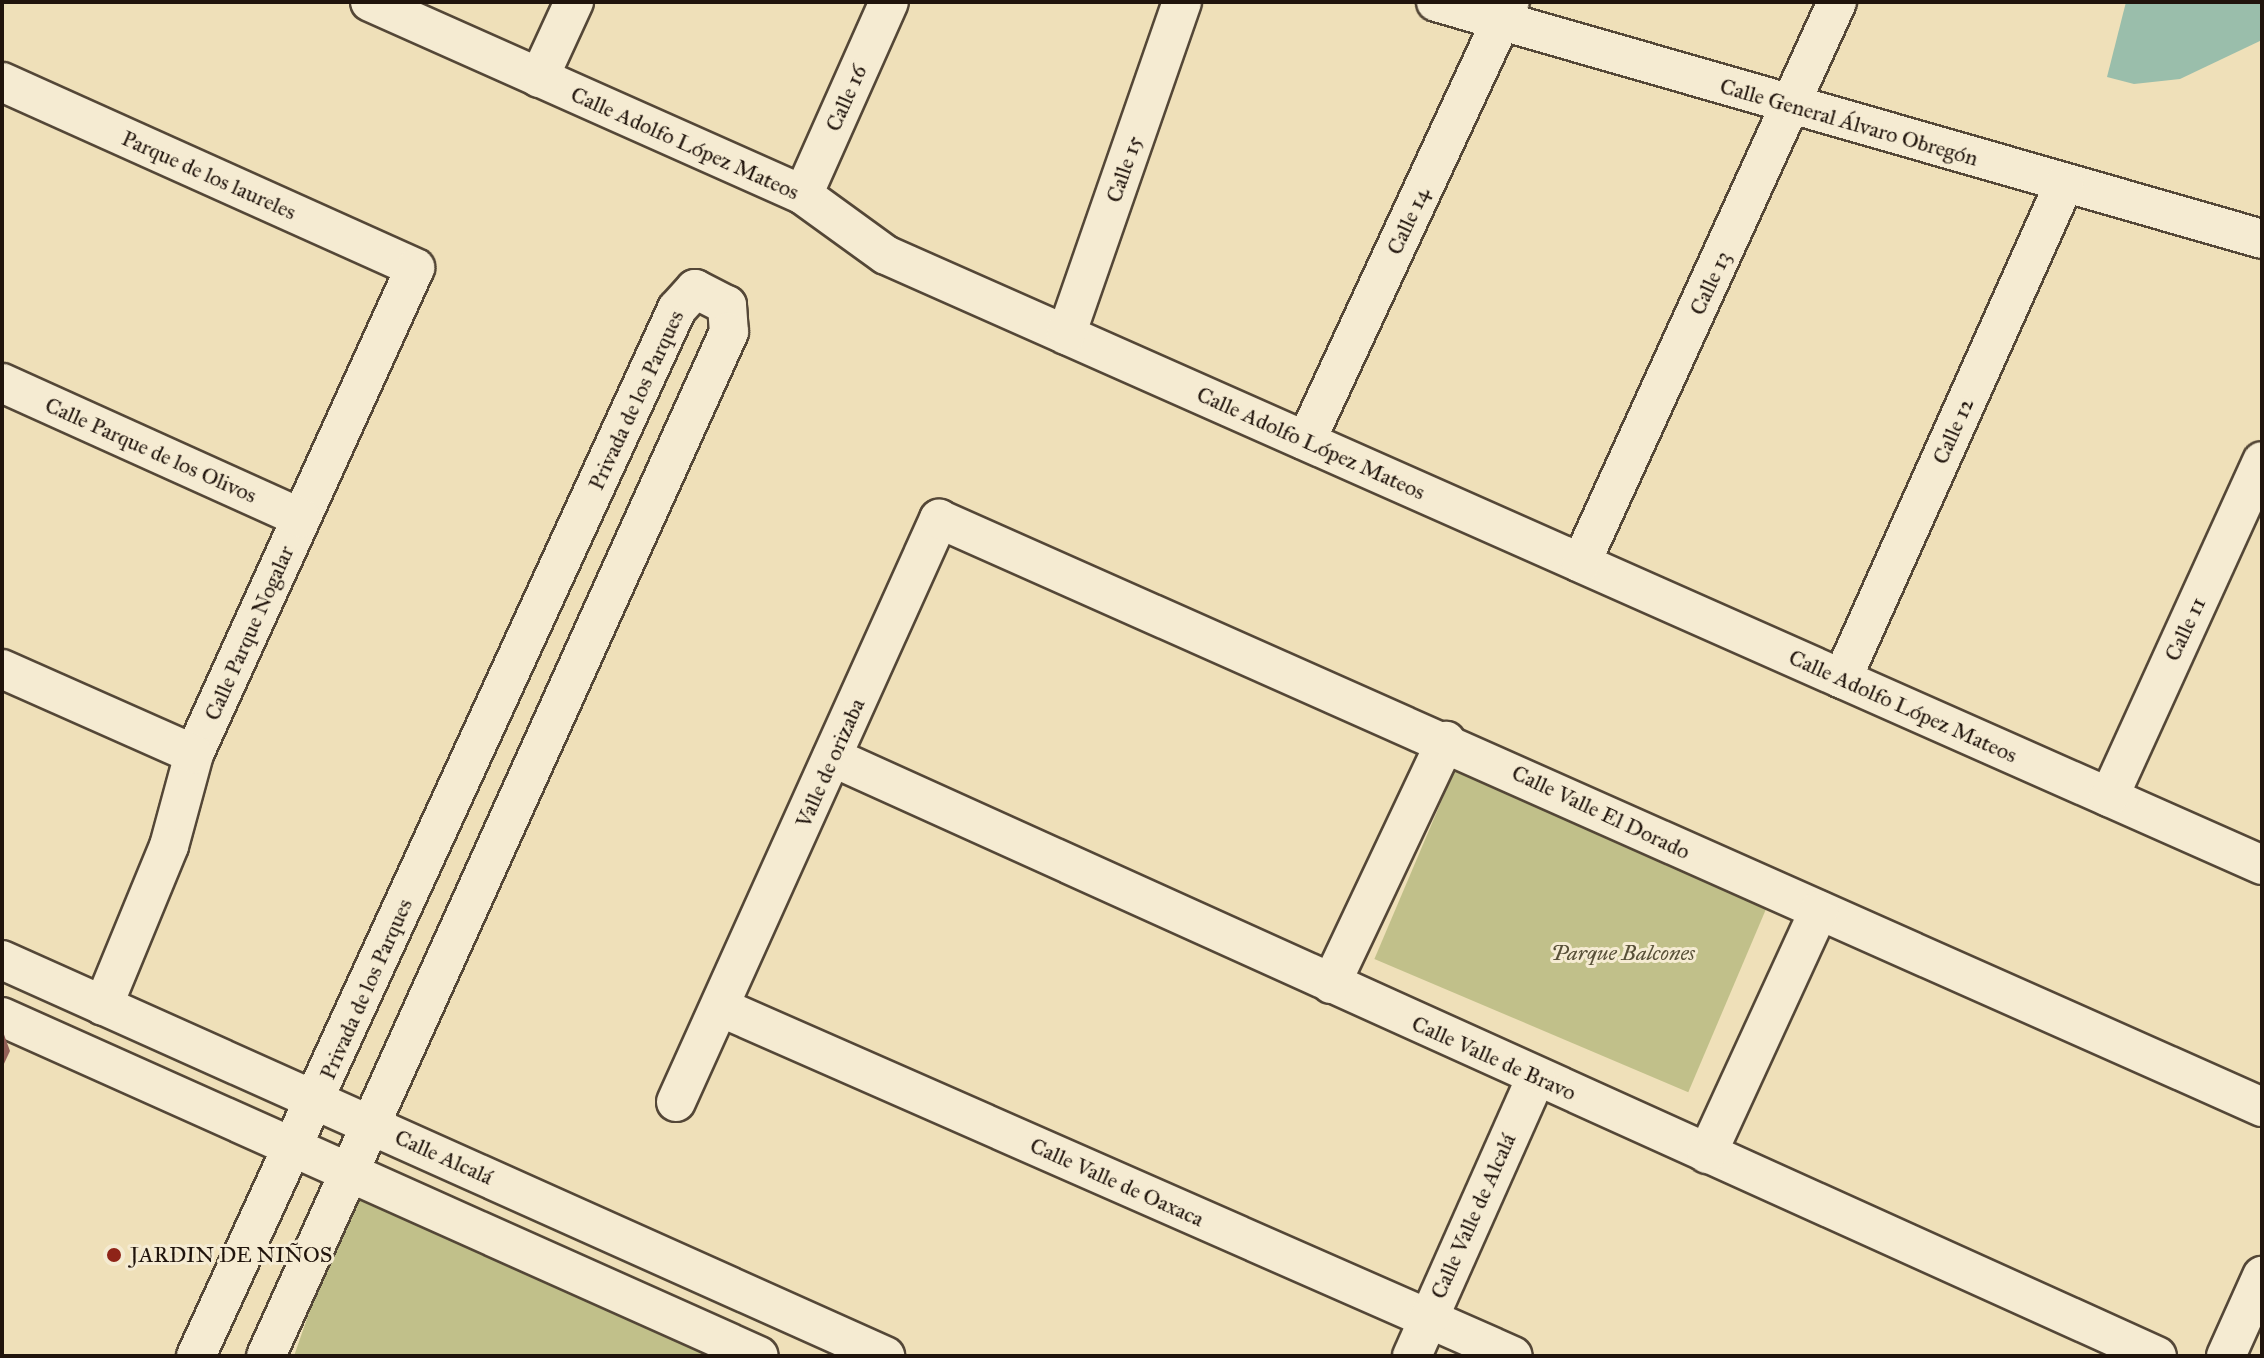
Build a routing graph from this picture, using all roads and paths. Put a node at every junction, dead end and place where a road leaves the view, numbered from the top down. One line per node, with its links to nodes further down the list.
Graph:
1 (370, 2): 8 (street, Calle Adolfo López Mateos)
2 (574, 2): 8 (street)
3 (889, 2): 12 (street, Calle 16)
4 (1182, 2): 15 (street, Calle 15)
5 (1436, 2): 7 (street, Calle General Álvaro Obregón)
6 (1837, 2): 10 (street, Calle 13)
7 (1505, 13): 10 (street, Calle General Álvaro Obregón); 17 (street, Calle 14)
8 (539, 78): 12 (street, Calle Adolfo López Mateos)
9 (2, 82): 14 (street, Parque de los laureles)
10 (1792, 106): 11 (street, Calle General Álvaro Obregón); 21 (street, Calle 13)
11 (2064, 184): 13 (street, Calle General Álvaro Obregón); 23 (street, Calle 12)
12 (803, 195): 15 (street, Calle Adolfo López Mateos)
13 (2262, 239)
14 (415, 268): 19 (street, Calle Parque Nogalar)
15 (1066, 335): 17 (street, Calle Adolfo López Mateos)
16 (2, 383): 19 (street, Calle Parque de los Olivos)
17 (1306, 441): 21 (street, Calle Adolfo López Mateos)
18 (2262, 461): 27 (street, Calle 11)
19 (301, 518): 25 (street, Calle Parque Nogalar)
20 (939, 519): 24 (street, Calle Valle El Dorado); 26 (street, Valle de orizaba)
21 (1581, 563): 23 (street, Calle Adolfo López Mateos)
22 (2, 669): 25 (street)
23 (1842, 679): 27 (street, Calle Adolfo López Mateos)
24 (1446, 741): 29 (street, Calle Valle El Dorado); 31 (street)
25 (194, 754): 32 (street, Calle Parque Nogalar)
26 (832, 757): 31 (street, Calle Valle de Bravo); 33 (street, Valle de orizaba)
27 (2109, 797): 28 (street, Calle Adolfo López Mateos)
28 (2262, 865)
29 (1819, 911): 38 (street, Calle Valle El Dorado); 41 (street)
30 (2, 960): 32 (street, Calle Alcalá)
31 (1331, 984): 35 (street, Calle Valle de Bravo)
32 (103, 1006): 36 (street, Calle Alcalá)
33 (720, 1007): 37 (street, Valle de orizaba); 44 (street, Calle Valle de Oaxaca)
34 (2, 1017): 40 (street)
35 (1536, 1077): 41 (street, Calle Valle de Bravo); 44 (street, Calle Valle de Alcalá)
36 (315, 1100): 39 (street, Calle Alcalá); 39 (street, Privada de los Parques); 40 (street)
37 (676, 1102)
38 (2262, 1107)
39 (372, 1124): 42 (street); 48 (street, Calle Alcalá)
40 (294, 1147): 42 (street); 45 (street)
41 (1707, 1154): 51 (street, Calle Valle de Bravo)
42 (351, 1173): 46 (street); 47 (street)
43 (2262, 1276): 52 (street)
44 (1428, 1318): 49 (street, Calle Valle de Alcalá); 50 (street, Calle Valle de Oaxaca)
45 (196, 1356)
46 (266, 1356)
47 (759, 1356)
48 (885, 1356)
49 (1412, 1356)
50 (1513, 1356)
51 (2157, 1356)
52 (2226, 1356)

